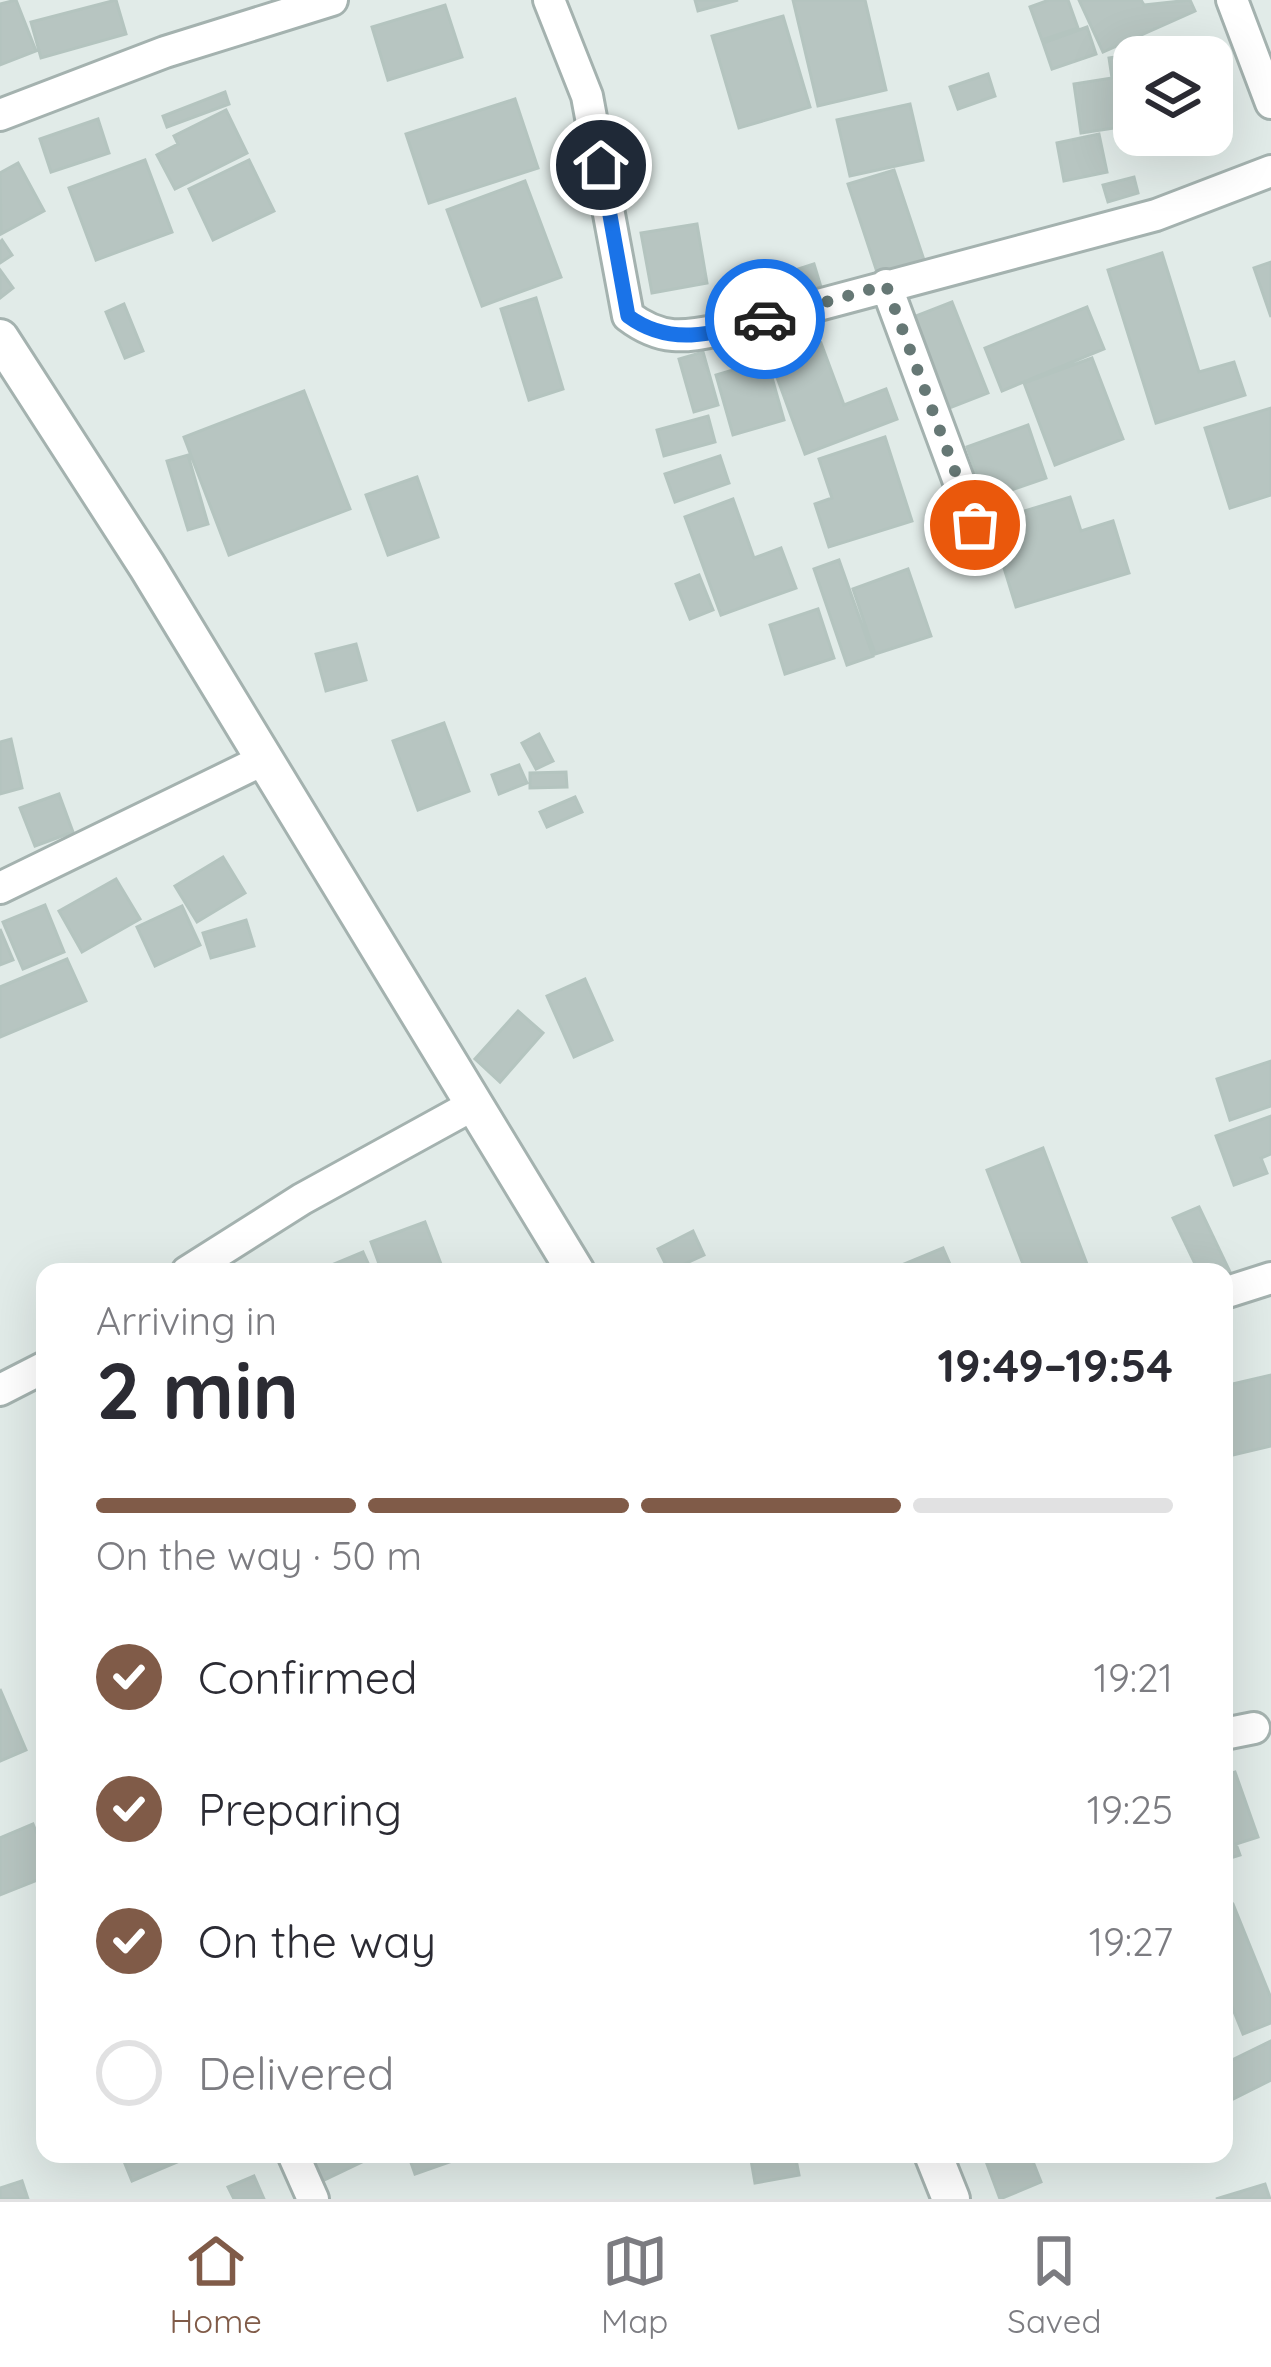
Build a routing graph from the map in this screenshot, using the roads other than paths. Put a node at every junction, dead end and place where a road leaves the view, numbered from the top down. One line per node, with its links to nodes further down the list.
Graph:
1 (332, 0): 5 (street)
2 (549, 0): 7 (street)
3 (1232, 0): 4 (street)
4 (1271, 103)
5 (0, 116)
6 (1271, 171): 7 (street)
7 (886, 285): 9 (street)
8 (0, 338): 10 (street)
9 (975, 525)
10 (261, 761): 11 (street); 12 (street)
11 (0, 888)
12 (473, 1105): 13 (street); 14 (street)
13 (201, 1263)
14 (571, 1263)
15 (1271, 1278): 16 (street)
16 (1233, 1290)
17 (36, 1372): 18 (street)
18 (0, 1390)
19 (297, 2163): 21 (street)
20 (937, 2163): 22 (street)
21 (313, 2199)
22 (951, 2199)

